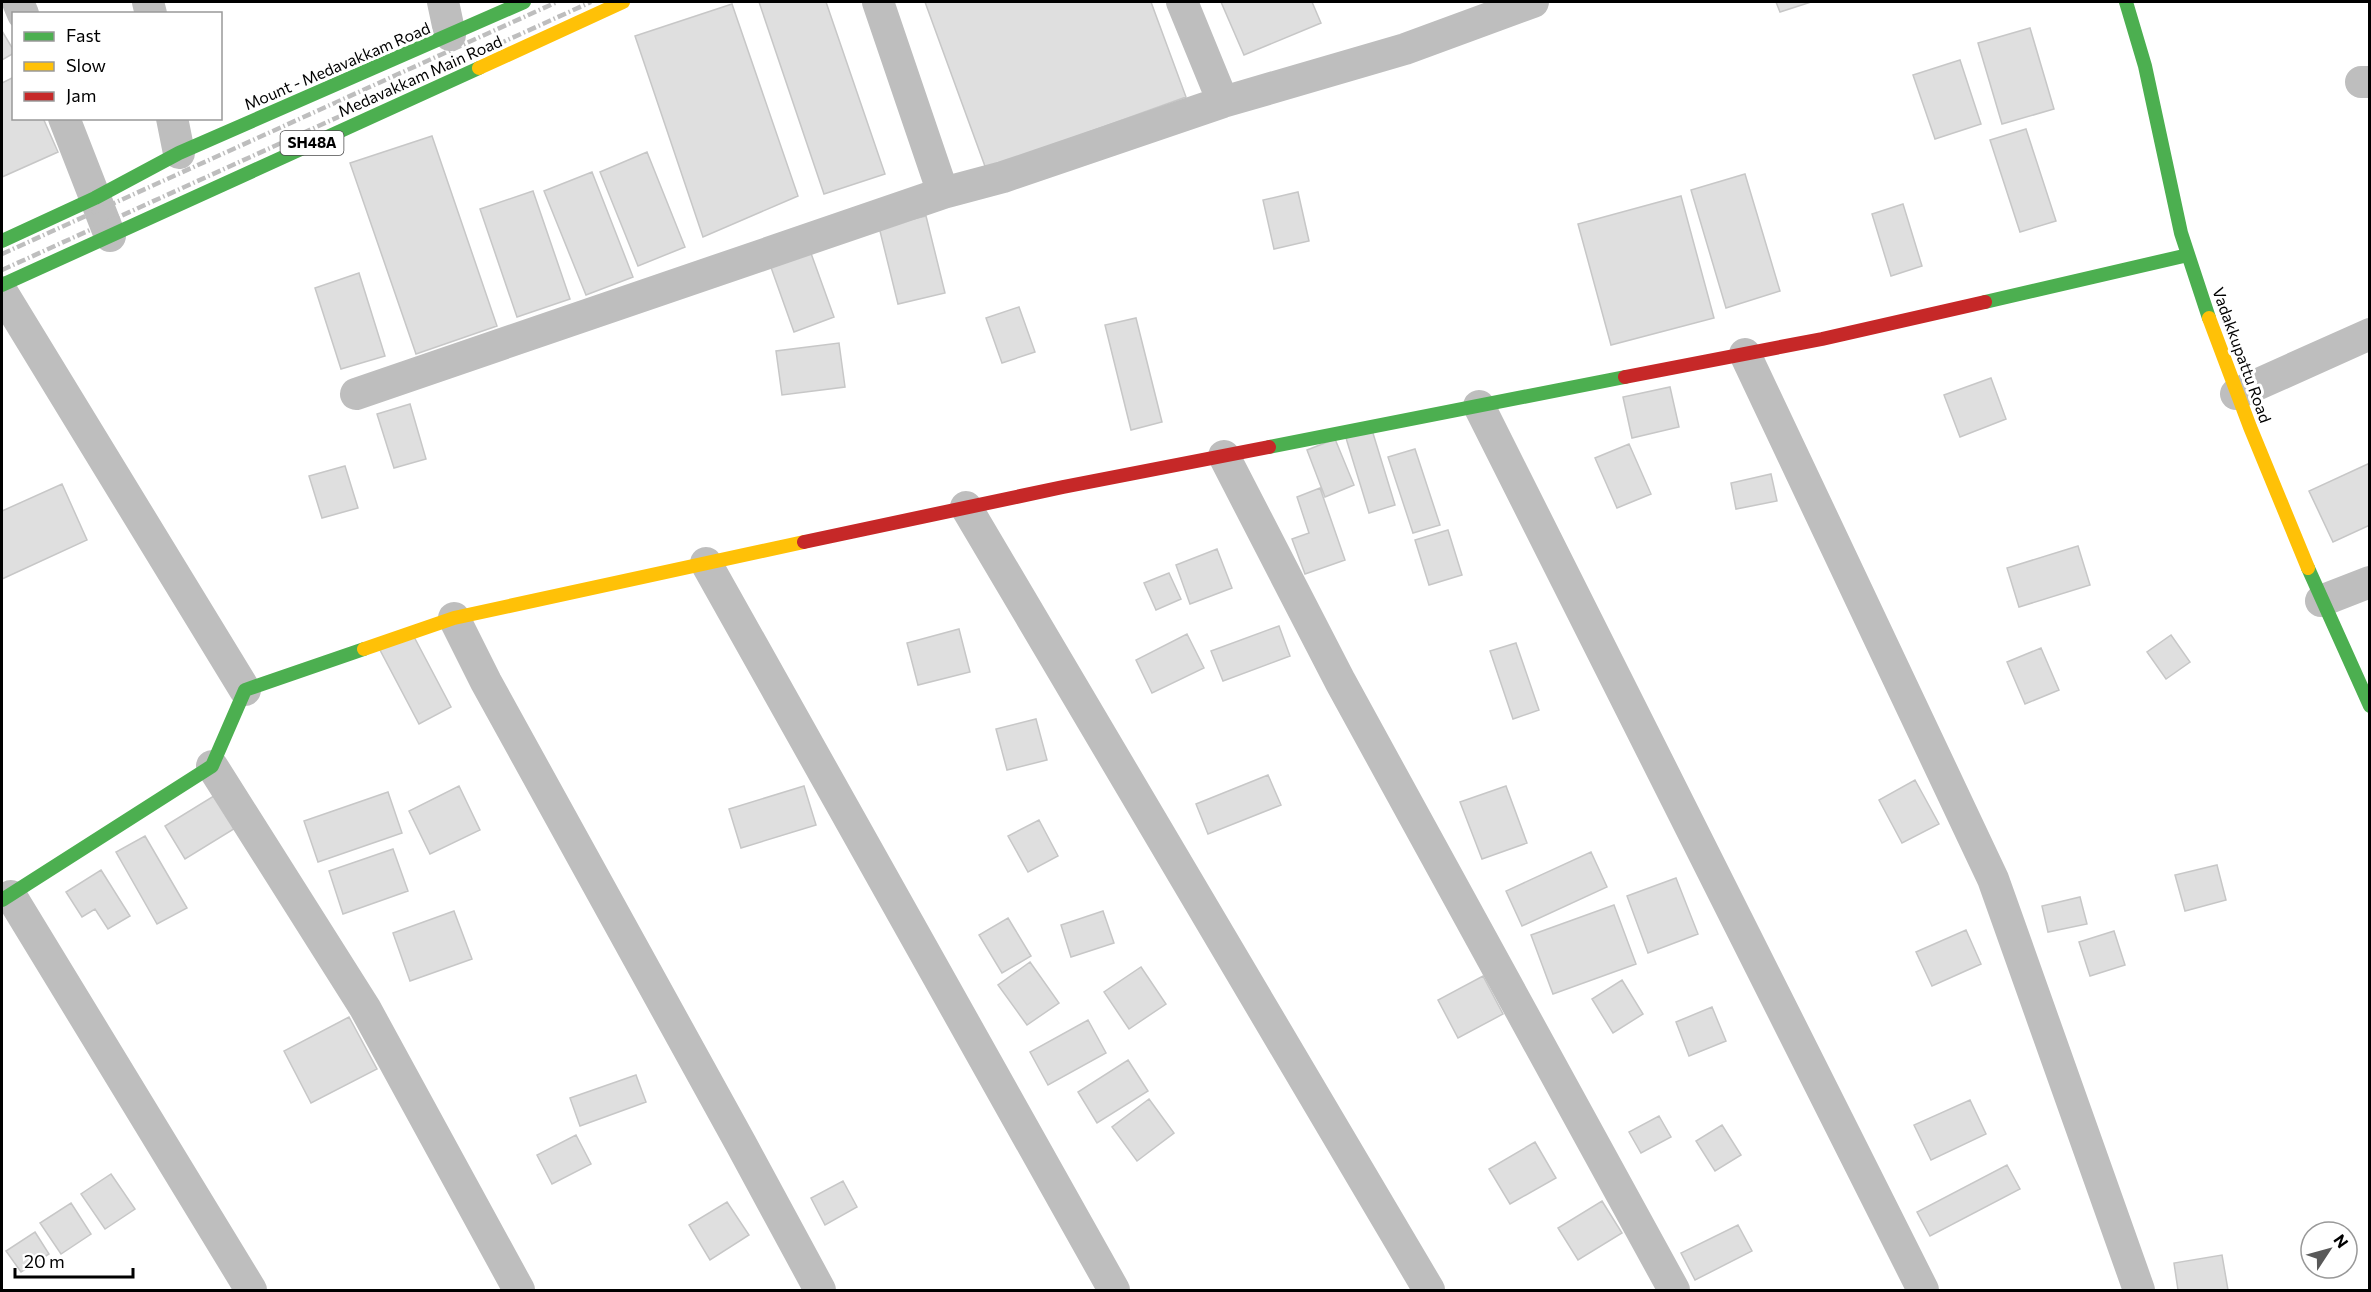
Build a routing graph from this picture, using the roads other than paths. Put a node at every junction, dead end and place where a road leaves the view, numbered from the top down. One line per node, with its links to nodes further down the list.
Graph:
1 (443, 2): 9 (street)
2 (524, 2): 9 (street, Mount - Medavakkam Road / SH48A)
3 (624, 2): 16 (street, Medavakkam Main Road / SH48A)
4 (878, 2): 14 (street)
5 (1182, 2): 10 (street)
6 (1533, 2): 8 (street)
7 (2126, 2): 18 (street, Vadakkupattu Road)
8 (1477, 11): 10 (street)
9 (450, 35): 13 (street, Mount - Medavakkam Road / SH48A)
10 (1223, 102): 14 (street)
11 (65, 120): 15 (street)
12 (172, 120): 13 (street)
13 (179, 153): 15 (street, Mount - Medavakkam Road / SH48A)
14 (943, 193): 23 (street)
15 (95, 198): 16 (street); 17 (street, Mount - Medavakkam Road / SH48A)
16 (110, 236): 19 (street, Medavakkam Main Road / SH48A)
17 (2, 241)
18 (2188, 255): 22 (street); 24 (street, Vadakkupattu Road)
19 (2, 285)
20 (2, 292): 32 (street)
21 (2370, 334): 24 (street)
22 (1745, 354): 25 (street); 43 (street)
23 (356, 394)
24 (2236, 394): 30 (street, Vadakkupattu Road)
25 (1479, 405): 26 (street); 42 (street)
26 (1224, 456): 27 (street); 41 (street)
27 (966, 507): 28 (street); 40 (street)
28 (706, 563): 31 (street); 39 (street)
29 (2370, 582): 30 (street)
30 (2321, 601): 33 (street, Vadakkupattu Road)
31 (454, 618): 32 (street); 38 (street)
32 (245, 690): 34 (street)
33 (2370, 705)
34 (212, 766): 35 (street); 37 (street)
35 (6, 898): 36 (street)
36 (251, 1290)
37 (519, 1290)
38 (820, 1290)
39 (1114, 1290)
40 (1429, 1290)
41 (1674, 1290)
42 (1923, 1290)
43 (2139, 1290)

